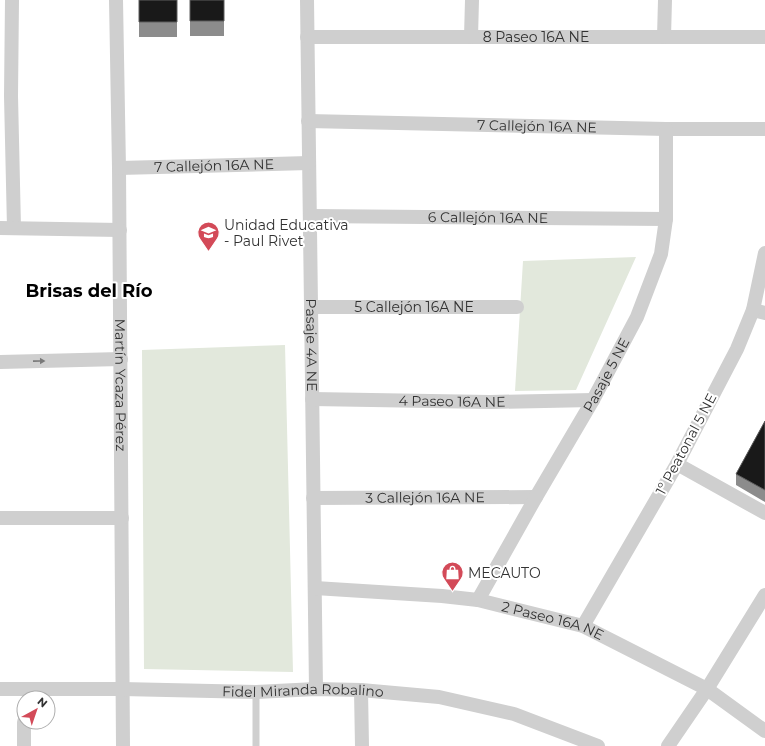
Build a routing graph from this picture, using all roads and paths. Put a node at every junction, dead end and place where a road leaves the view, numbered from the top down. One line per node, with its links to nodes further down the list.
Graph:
1 (12, 0): 10 (street)
2 (116, 0): 15 (street, Martín Ycaza Pérez)
3 (307, 0): 6 (street, Pasaje 4A NE)
4 (472, 0): 7 (street)
5 (664, 0): 8 (street)
6 (307, 37): 7 (street, 8 Paseo 16A NE); 11 (street, Pasaje 4A NE)
7 (471, 37): 8 (street, 8 Paseo 16A NE)
8 (664, 37): 9 (street, 8 Paseo 16A NE)
9 (765, 37)
10 (6, 96): 19 (street)
11 (308, 121): 12 (street, 7 Callejón 16A NE); 14 (street, Pasaje 4A NE)
12 (666, 129): 13 (street, 7 Callejón 16A NE); 17 (street, Pasaje 5 NE)
13 (765, 129)
14 (309, 163): 15 (street, 7 Callejón 16A NE); 16 (street, Pasaje 4A NE)
15 (119, 168): 20 (street, Martín Ycaza Pérez)
16 (310, 216): 17 (street, 6 Callejón 16A NE); 23 (street, Pasaje 4A NE)
17 (666, 219): 28 (street, Pasaje 5 NE)
18 (0, 228): 19 (street)
19 (14, 228): 20 (street)
20 (120, 230): 25 (street, Martín Ycaza Pérez)
21 (765, 253): 24 (street, 1º Peatonal 5 NE)
22 (517, 306): 23 (street, 5 Callejón 16A NE)
23 (311, 307): 27 (street, Pasaje 4A NE)
24 (759, 312): 29 (street, 1º Peatonal 5 NE)
25 (121, 359): 26 (street, one-way to 25); 34 (street, Martín Ycaza Pérez)
26 (0, 362)
27 (312, 399): 28 (street, 4 Paseo 16A NE); 31 (street, Pasaje 4A NE)
28 (593, 400): 30 (street, Pasaje 5 NE)
29 (677, 464): 32 (street); 38 (street, 1º Peatonal 5 NE)
30 (536, 497): 31 (street, 3 Callejón 16A NE); 36 (street, Pasaje 5 NE)
31 (313, 498): 35 (street, Pasaje 4A NE)
32 (765, 513)
33 (0, 518): 34 (street)
34 (122, 518): 40 (street, Martín Ycaza Pérez)
35 (314, 588): 36 (street, 2 Paseo 16A NE); 41 (street, Pasaje 4A NE)
36 (478, 600): 38 (street, 2 Paseo 16A NE)
37 (763, 605): 42 (street)
38 (583, 626): 42 (street, 2 Paseo 16A NE)
39 (0, 689): 44 (street, Fidel Miranda Robalino)
40 (122, 689): 45 (street, Fidel Miranda Robalino); 46 (street, Fidel Miranda Robalino); 50 (street, Martín Ycaza Pérez)
41 (316, 689): 43 (street, Fidel Miranda Robalino); 46 (street, Fidel Miranda Robalino)
42 (707, 689): 48 (street, 2 Paseo 16A NE); 54 (street)
43 (361, 690): 52 (street); 53 (street, Fidel Miranda Robalino)
44 (16, 692)
45 (56, 692)
46 (256, 692): 51 (lane)
47 (24, 730): 49 (street)
48 (765, 731)
49 (24, 746)
50 (123, 746)
51 (256, 746)
52 (362, 746)
53 (598, 746)
54 (668, 746)

